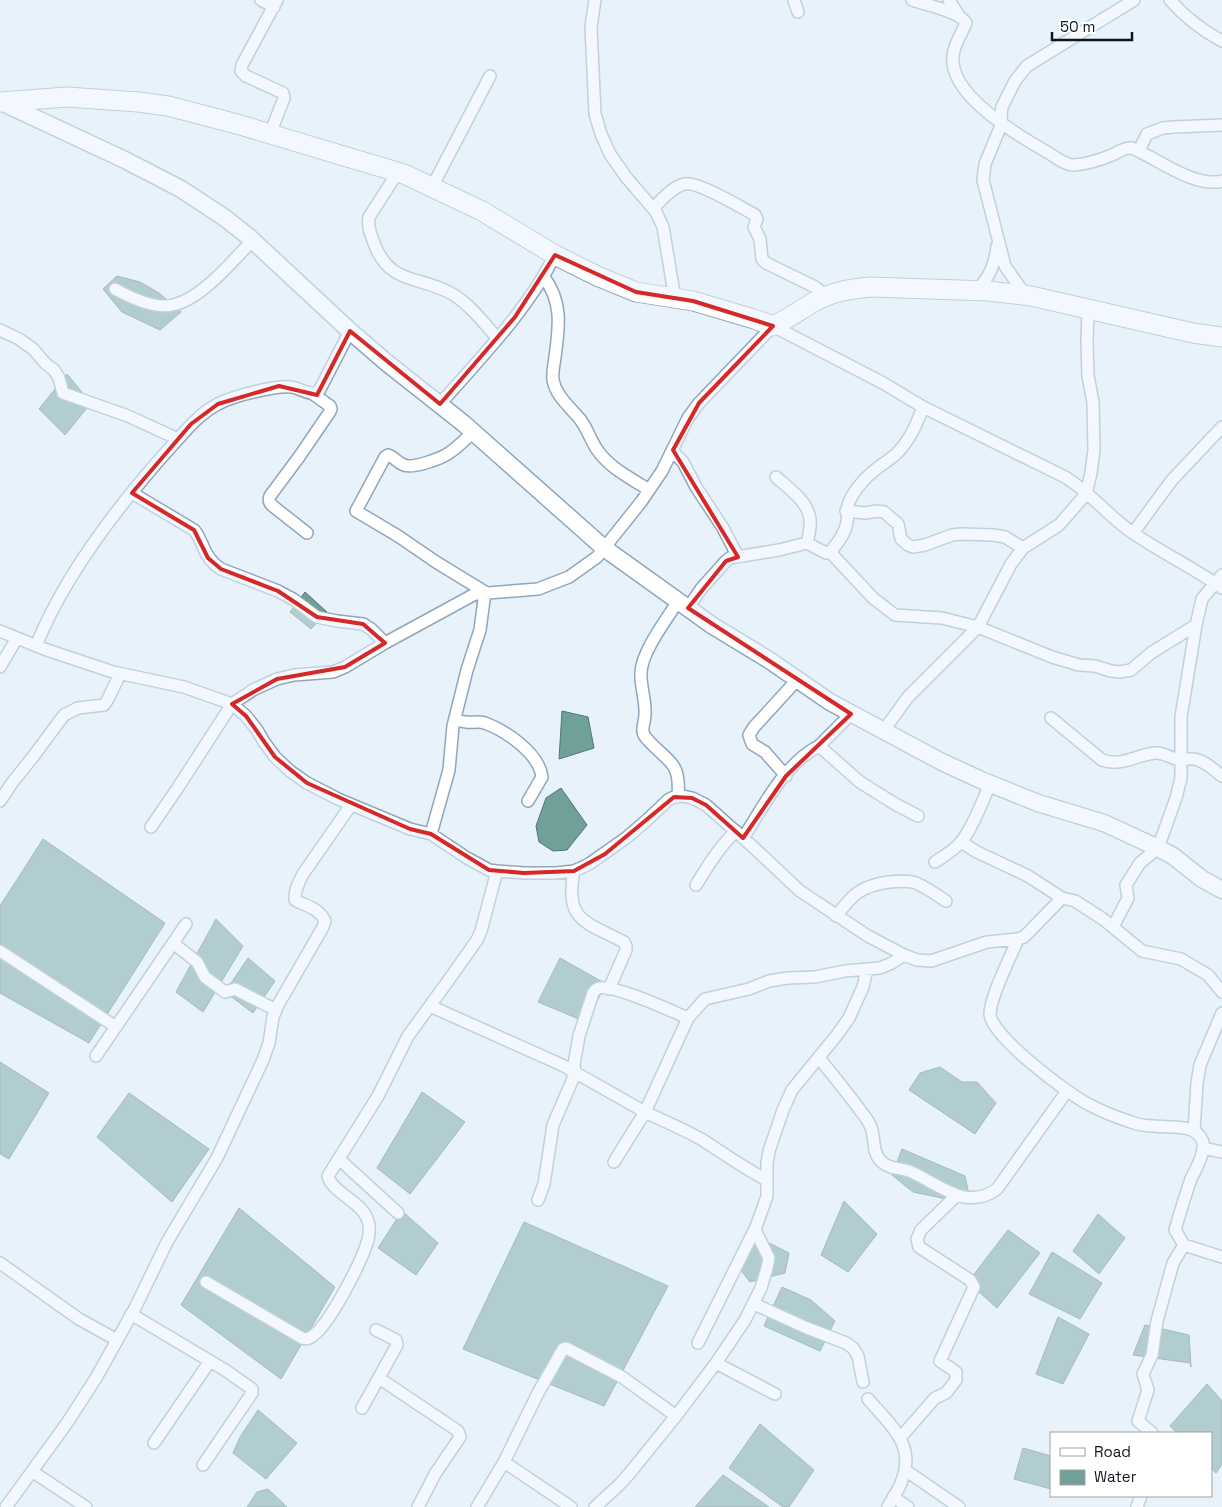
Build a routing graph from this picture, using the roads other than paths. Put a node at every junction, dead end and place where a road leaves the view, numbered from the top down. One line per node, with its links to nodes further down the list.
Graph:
1 (261, 0): 8 (street)
2 (595, 0): 21 (street)
3 (794, 0): 9 (street)
4 (912, 0): 10 (street)
5 (949, 0): 10 (street)
6 (1134, 0): 14 (street)
7 (1170, 0): 11 (street)
8 (276, 3): 16 (street)
9 (798, 12)
10 (959, 16): 14 (street)
11 (1222, 41)
12 (490, 76): 20 (street)
13 (0, 102): 16 (main road); 22 (street)
14 (1002, 124): 17 (street); 23 (street)
15 (1222, 125): 17 (street)
16 (270, 134): 18 (main road)
17 (1139, 151): 19 (street)
18 (398, 172): 20 (main road); 36 (street)
19 (1222, 181)
20 (432, 187): 24 (main road)
21 (653, 208): 28 (street); 30 (street)
22 (253, 240): 26 (street); 34 (street)
23 (998, 240): 27 (street); 29 (street)
24 (555, 255): 25 (street); 30 (main road)
25 (544, 277): 36 (street); 45 (street)
26 (115, 289)
27 (976, 291): 28 (main road); 29 (main road)
28 (826, 296): 32 (main road)
29 (1031, 296): 31 (main road)
30 (675, 298): 32 (main road)
31 (1088, 310): 35 (main road); 47 (street)
32 (773, 326): 39 (street); 43 (street)
33 (0, 330): 42 (street)
34 (350, 331): 37 (street); 38 (street)
35 (1222, 337)
36 (497, 338): 38 (street)
37 (313, 394): 42 (street); 49 (street)
38 (440, 404): 41 (street)
39 (923, 407): 47 (street); 48 (street)
40 (1222, 427): 50 (street)
41 (473, 432): 52 (street); 57 (street)
42 (178, 439): 46 (street)
43 (672, 451): 45 (street); 55 (street)
44 (776, 477): 51 (street)
45 (649, 490): 52 (street)
46 (132, 493): 63 (street); 64 (street)
47 (1086, 494): 50 (street); 53 (street)
48 (846, 511): 53 (street); 54 (street)
49 (307, 532)
50 (1133, 533): 56 (street)
51 (808, 543): 54 (street); 55 (street)
52 (604, 548): 57 (street); 58 (street)
53 (1023, 548): 60 (street)
54 (830, 552): 60 (street)
55 (738, 557): 58 (street)
56 (1220, 582): 59 (street)
57 (485, 592): 63 (street); 70 (street)
58 (683, 604): 67 (street); 78 (street)
59 (1196, 625): 60 (street); 74 (street)
60 (978, 627): 72 (street)
61 (0, 631): 62 (street)
62 (17, 638): 64 (street); 65 (street)
63 (385, 643): 68 (street)
64 (36, 646): 66 (street)
65 (0, 667)
66 (120, 674): 68 (street); 80 (street)
67 (797, 680): 69 (street); 75 (street)
68 (232, 704): 81 (street); 83 (street)
69 (851, 714): 72 (street); 73 (street)
70 (455, 718): 79 (street); 84 (street)
71 (1051, 718): 74 (street)
72 (884, 730): 77 (street)
73 (819, 746): 75 (street); 82 (street)
74 (1181, 761): 76 (street); 87 (street)
75 (786, 776): 85 (street)
76 (1222, 776)
77 (990, 784): 86 (street); 87 (street)
78 (678, 796): 85 (street); 89 (street)
79 (528, 800)
80 (0, 801)
81 (351, 805): 84 (street); 106 (street)
82 (918, 816)
83 (151, 827)
84 (431, 834): 90 (street)
85 (740, 834): 91 (street); 95 (street)
86 (961, 842): 88 (street); 93 (street)
87 (1158, 848): 92 (street); 97 (street)
88 (935, 862)
89 (574, 871): 90 (street); 103 (street)
90 (497, 872): 105 (street)
91 (696, 885)
92 (1222, 890)
93 (1062, 898): 97 (street); 98 (street)
94 (946, 901): 95 (street)
95 (836, 916): 101 (street)
96 (186, 924): 99 (street)
97 (1113, 927): 104 (street)
98 (1018, 939): 101 (street); 113 (street)
99 (173, 944): 106 (street); 109 (street)
100 (0, 951): 109 (street)
101 (904, 955): 102 (street)
102 (867, 969): 108 (street); 111 (street)
103 (609, 988): 108 (street); 112 (street)
104 (1222, 992)
105 (430, 1006): 112 (street); 118 (street)
106 (276, 1010): 130 (street)
107 (1222, 1013): 115 (street)
108 (688, 1018): 114 (street)
109 (116, 1027): 110 (street)
110 (96, 1056)
111 (819, 1058): 120 (street); 121 (street)
112 (575, 1072): 114 (street); 122 (street)
113 (1067, 1090): 115 (street); 121 (street)
114 (645, 1112): 119 (street); 120 (street)
115 (1194, 1131): 116 (street)
116 (1204, 1148): 117 (street); 125 (street)
117 (1222, 1152)
118 (339, 1159): 123 (street); 128 (street)
119 (614, 1162)
120 (767, 1180): 124 (street)
121 (956, 1195): 143 (street)
122 (538, 1200)
123 (398, 1212)
124 (756, 1227): 129 (street); 133 (street)
125 (1184, 1245): 126 (street); 142 (street)
126 (1222, 1257)
127 (0, 1263): 132 (street)
128 (206, 1282)
129 (754, 1304): 135 (street); 137 (street)
130 (131, 1314): 132 (street); 134 (street)
131 (376, 1330): 136 (street)
132 (117, 1340): 148 (street)
133 (698, 1343)
134 (210, 1361): 144 (street); 146 (street)
135 (716, 1363): 138 (street); 141 (street)
136 (379, 1378): 140 (street); 152 (street)
137 (863, 1382)
138 (775, 1394)
139 (868, 1399): 143 (street)
140 (362, 1408)
141 (676, 1416): 145 (street); 155 (street)
142 (1151, 1432)
143 (900, 1438): 147 (street)
144 (154, 1443)
145 (504, 1462): 153 (street); 154 (street)
146 (203, 1465)
147 (905, 1470): 149 (street); 157 (street)
148 (33, 1472): 150 (street); 151 (street)
149 (890, 1502): 156 (street)
150 (6, 1507)
151 (86, 1507)
152 (418, 1507)
153 (477, 1507)
154 (570, 1507)
155 (596, 1507)
156 (908, 1507)
157 (959, 1507)

